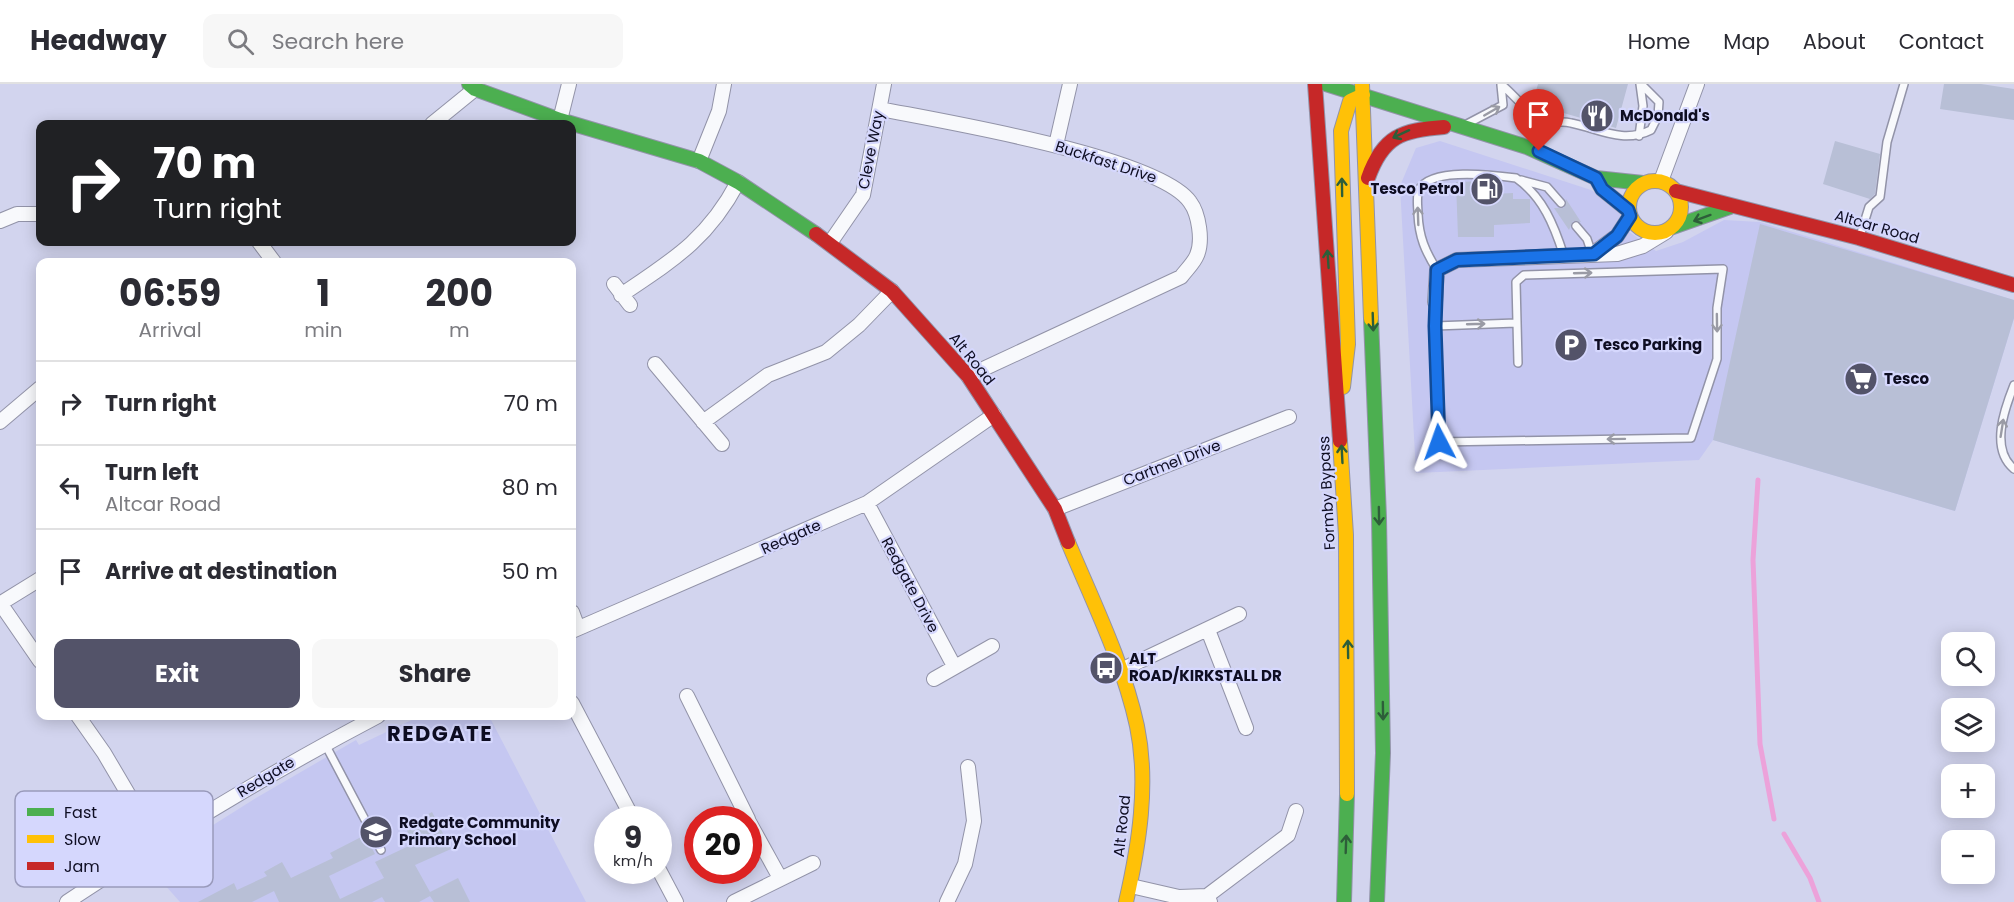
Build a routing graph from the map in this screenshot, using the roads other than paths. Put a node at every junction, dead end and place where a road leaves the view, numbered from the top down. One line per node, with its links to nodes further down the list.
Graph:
1 (569, 84): 15 (street)
2 (724, 84): 20 (street)
3 (884, 84): 13 (street, Cleve Way)
4 (1070, 84): 19 (street)
5 (1315, 84): 51 (main road, Formby Bypass, one-way to 5)
6 (1326, 84): 12 (main road)
7 (1641, 84): 18 (lane); 18 (lane)
8 (1697, 84): 24 (street)
9 (1904, 84): 35 (lane)
10 (1501, 85): 17 (lane, one-way to 10); 18 (lane)
11 (472, 87): 14 (street); 15 (main road, Alt Road)
12 (1363, 90): 17 (main road); 23 (main road); 51 (main road, one-way to 12)
13 (880, 109): 19 (street, Buckfast Drive); 36 (street, Cleve Way)
14 (436, 120)
15 (560, 120)
16 (576, 125): 20 (main road, Alt Road)
17 (1459, 126): 22 (main road); 23 (main road, one-way to 23)
18 (1640, 136)
19 (1056, 145): 48 (street, Buckfast Drive)
20 (699, 161): 25 (main road, Alt Road)
21 (1516, 178): 28 (lane); 38 (lane); 39 (lane, one-way to 21)
22 (1596, 178): 26 (main road); 30 (main road)
23 (1367, 181): 96 (main road, one-way to 96)
24 (1661, 181): 26 (main road); 27 (main road)
25 (738, 182): 36 (main road, Alt Road); 42 (street)
26 (1643, 183): 30 (main road)
27 (1676, 191): 29 (main road, Altcar Road); 34 (main road)
28 (1561, 203)
29 (1730, 207): 34 (main road, one-way to 34); 35 (main road, Altcar Road)
30 (1629, 213): 34 (main road); 37 (street)
31 (36, 214): 32 (street)
32 (0, 221)
33 (1576, 226): 37 (lane)
34 (1669, 229): 37 (street)
35 (1859, 238): 40 (main road, Altcar Road)
36 (830, 243): 41 (main road, Alt Road)
37 (1593, 254): 38 (street)
38 (1564, 256): 39 (street)
39 (1437, 270): 43 (street)
40 (2014, 285)
41 (892, 291): 48 (main road, Alt Road); 55 (street)
42 (622, 295)
43 (1435, 302): 45 (lane)
44 (1516, 323): 45 (lane, one-way to 44); 45 (lane, one-way to 45); 46 (lane)
45 (1435, 326)
46 (1518, 363)
47 (655, 364): 55 (street)
48 (968, 376): 52 (main road, Alt Road)
49 (2014, 386): 57 (lane, one-way to 49)
50 (36, 391): 54 (street)
51 (1340, 412): 95 (main road, Formby Bypass, one-way to 51)
52 (994, 415): 58 (street, Redgate); 59 (main road, Alt Road)
53 (1289, 417): 59 (street, Cartmel Drive)
54 (0, 422)
55 (704, 422): 56 (street)
56 (722, 444)
57 (2014, 469)
58 (867, 503): 63 (street, Redgate); 67 (street, Redgate Drive)
59 (1055, 509): 68 (main road, Alt Road)
60 (36, 581): 61 (street)
61 (0, 603): 66 (street)
62 (1239, 614): 64 (street)
63 (576, 629)
64 (1208, 630): 68 (street); 74 (street)
65 (992, 646): 67 (street)
66 (36, 655)
67 (954, 666): 69 (street)
68 (1122, 669): 87 (main road, Alt Road)
69 (934, 679)
70 (687, 696): 79 (street)
71 (576, 711): 78 (street)
72 (81, 720): 77 (street)
73 (370, 720): 75 (street, Redgate)
74 (1246, 728)
75 (325, 744): 80 (street, Redgate); 83 (lane)
76 (968, 767): 93 (street)
77 (126, 791)
78 (626, 806)
79 (740, 806)
80 (213, 810)
81 (1296, 811): 89 (street)
82 (762, 845): 85 (street)
83 (381, 850)
84 (813, 863): 85 (street)
85 (780, 878): 92 (street)
86 (666, 884): 91 (street)
87 (1131, 886): 89 (street); 94 (main road, Alt Road)
88 (90, 887): 90 (street, Redgate)
89 (1209, 899)
90 (67, 902)
91 (676, 902)
92 (734, 902)
93 (947, 902)
94 (1126, 902)
95 (1344, 902)
96 (1377, 902)

